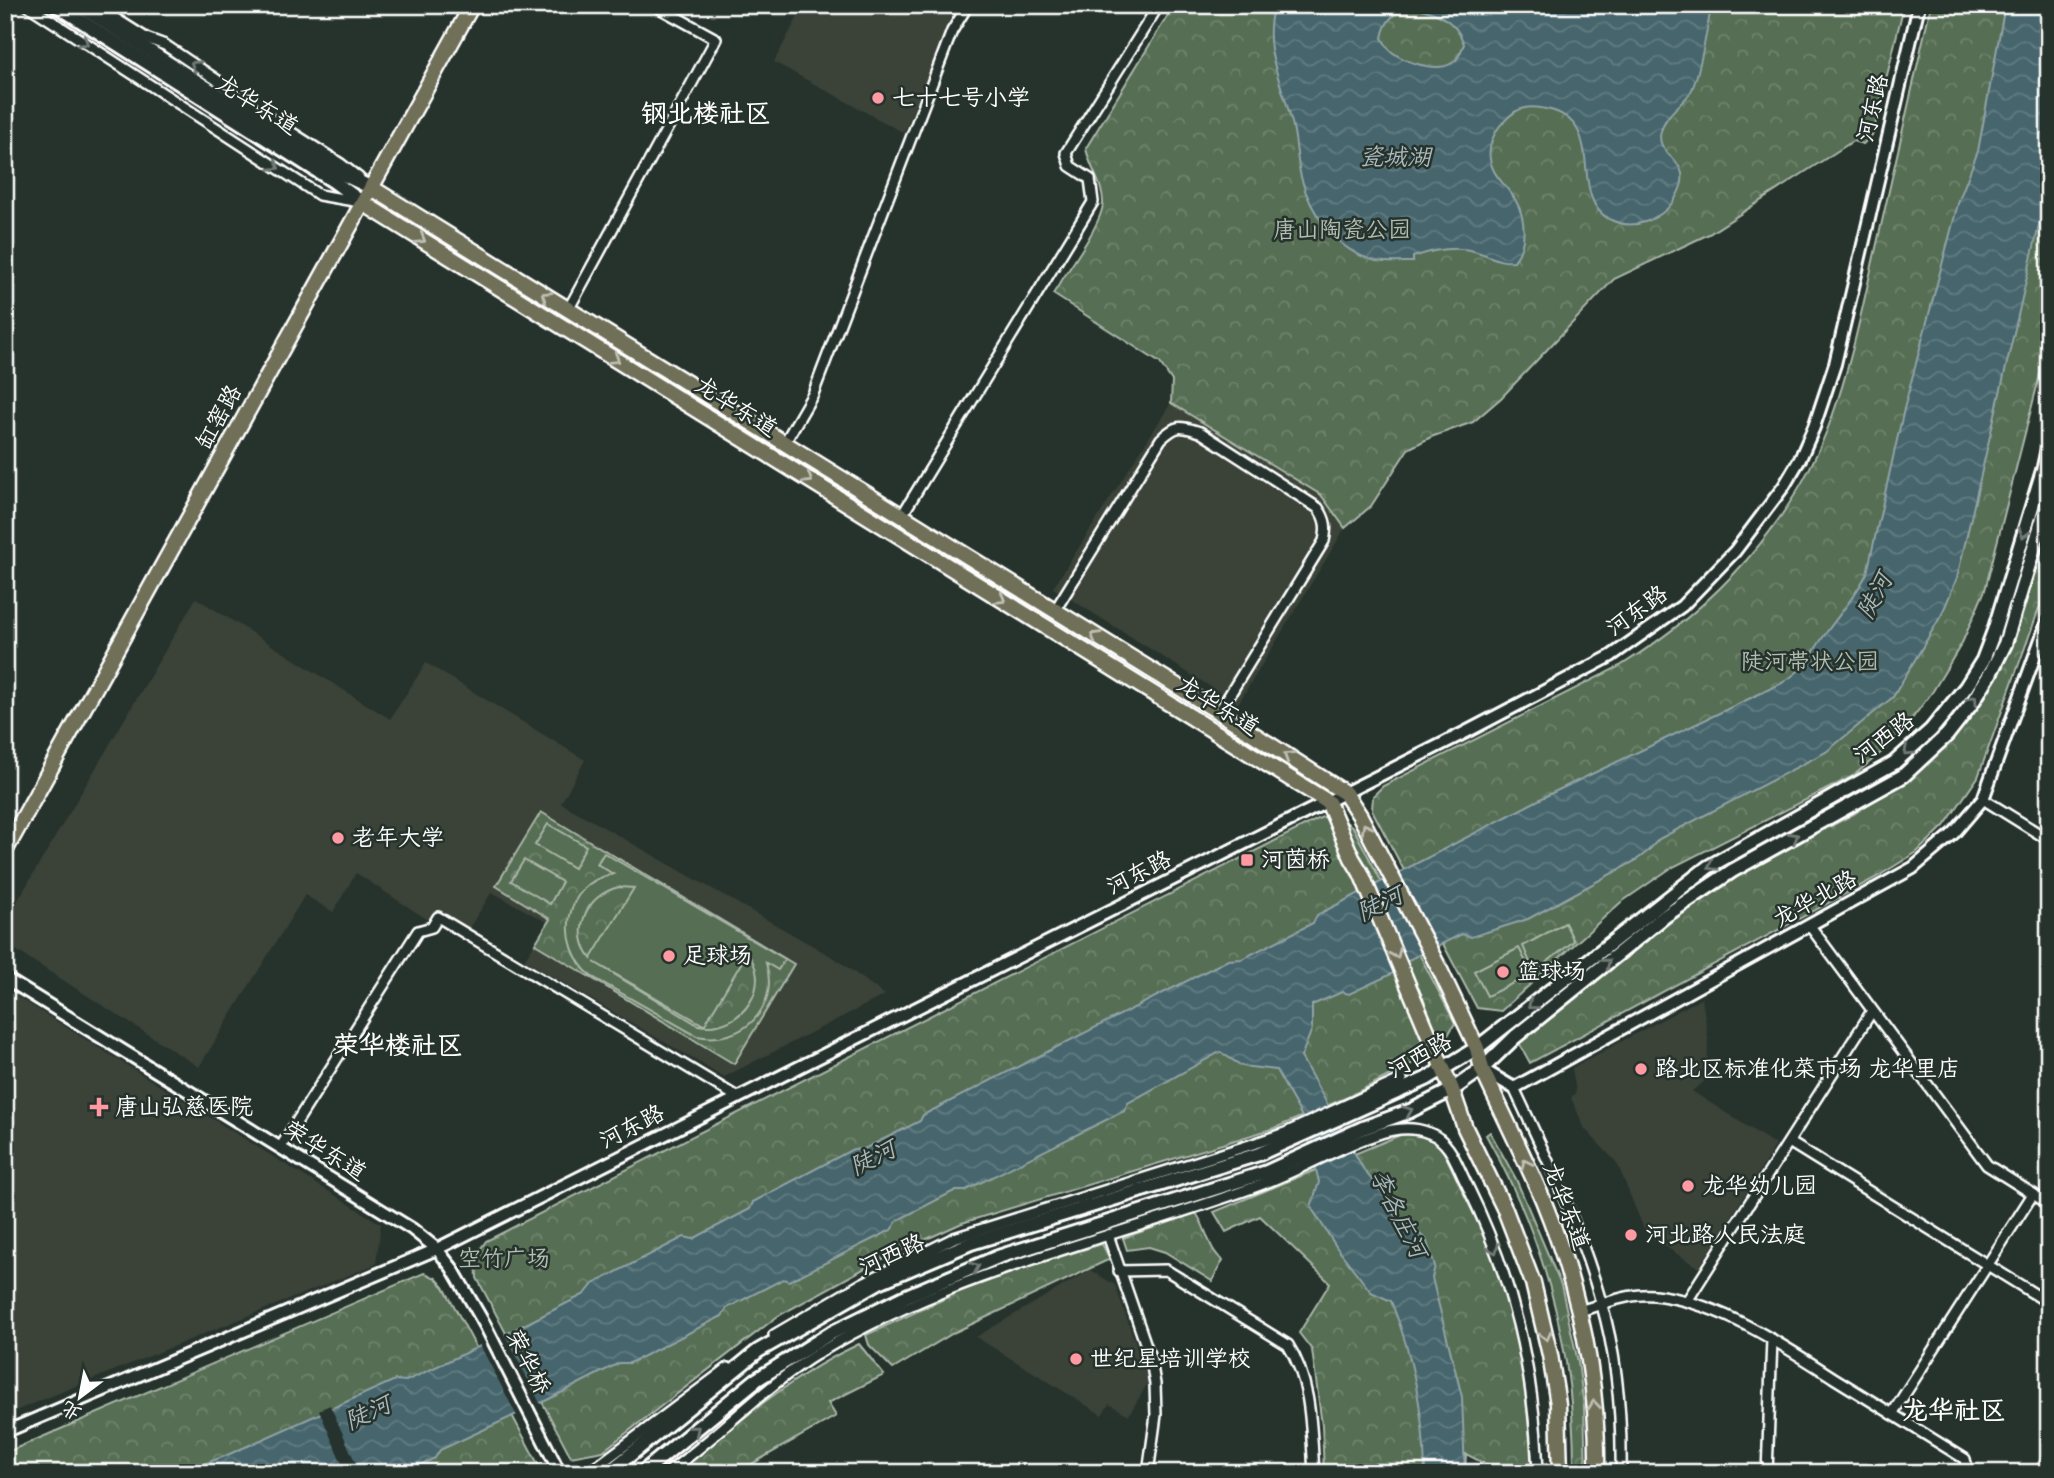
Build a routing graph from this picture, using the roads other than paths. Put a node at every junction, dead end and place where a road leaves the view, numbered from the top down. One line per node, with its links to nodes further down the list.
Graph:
1 (27, 5): 12 (street, one-way to 12)
2 (56, 5): 10 (main road, 龙华东道)
3 (78, 5): 10 (main road, 龙华东道)
4 (94, 5): 10 (street)
5 (472, 5): 11 (main road, 缸窑路)
6 (654, 5): 13 (street)
7 (968, 5): 14 (street)
8 (1146, 5): 18 (street)
9 (1919, 5): 22 (street, 河东路)
10 (104, 17): 11 (main road, 龙华东道, one-way to 10); 12 (main road, 龙华东道)
11 (372, 188): 12 (main road, 缸窑路); 13 (main road, 龙华东道, one-way to 11)
12 (363, 203): 24 (main road, 龙华东道, one-way to 24); 26 (main road, 缸窑路)
13 (568, 310): 14 (main road, 龙华东道)
14 (784, 444): 18 (main road, 龙华东道)
15 (2049, 444): 16 (main road, 河西路)
16 (2046, 468): 30 (main road, 河西路, one-way to 30)
17 (2049, 498): 32 (main road, 河西路, one-way to 17)
18 (901, 517): 19 (main road, 龙华东道)
19 (1056, 613): 21 (main road, 龙华东道, one-way to 19); 21 (street)
20 (2049, 617): 23 (street, 龙华北路)
21 (1219, 712): 22 (main road, 龙华东道, one-way to 21)
22 (1345, 793): 24 (street, 河东路); 30 (main road, 龙华东道, one-way to 22)
23 (1983, 799): 25 (street); 27 (street, 龙华北路)
24 (1328, 802): 31 (main road, one-way to 31); 36 (street, 河东路)
25 (2049, 840)
26 (5, 851)
27 (1810, 926): 29 (street); 34 (street, 龙华北路)
28 (5, 978): 40 (street, 荣华东道)
29 (1872, 1011): 39 (street); 42 (street)
30 (1477, 1048): 31 (main road, 河西路); 32 (main road, 龙华东道)
31 (1443, 1069): 35 (main road); 37 (main road, 河西路)
32 (1482, 1069): 34 (street); 35 (main road, 河西路); 51 (main road, 龙华东道, one-way to 32)
33 (1402, 1079): 37 (street)
34 (1514, 1088): 50 (street)
35 (1452, 1090): 41 (main road, 河西路, one-way to 35); 64 (main road, one-way to 64)
36 (737, 1097): 40 (street); 45 (street, 河东路)
37 (1350, 1108): 38 (main road, 河西路)
38 (1287, 1137): 57 (street); 58 (main road, 河西路)
39 (1789, 1142): 46 (street); 48 (street)
40 (280, 1148): 45 (street, 荣华东道)
41 (1299, 1164): 44 (street); 59 (main road, 河西路, one-way to 41); 63 (street, one-way to 63)
42 (2033, 1194): 43 (street); 46 (street)
43 (2049, 1204)
44 (1108, 1235): 47 (street); 60 (street)
45 (437, 1249): 52 (street, 荣华东道); 55 (street, 河东路)
46 (1988, 1265): 49 (street); 54 (street)
47 (1119, 1271): 61 (street); 62 (street)
48 (1688, 1301): 50 (street); 53 (street)
49 (2049, 1303)
50 (1602, 1305): 51 (street); 66 (street)
51 (1580, 1311): 65 (main road, 龙华东道, one-way to 51)
52 (485, 1325): 56 (street, 荣华桥)
53 (1772, 1339): 54 (street); 67 (street)
54 (1892, 1414): 68 (street)
55 (5, 1432)
56 (560, 1473)
57 (588, 1473)
58 (608, 1473)
59 (642, 1473)
60 (667, 1473)
61 (1148, 1473)
62 (1314, 1473)
63 (1538, 1473)
64 (1560, 1473)
65 (1597, 1473)
66 (1621, 1473)
67 (1767, 1473)
68 (1968, 1473)

